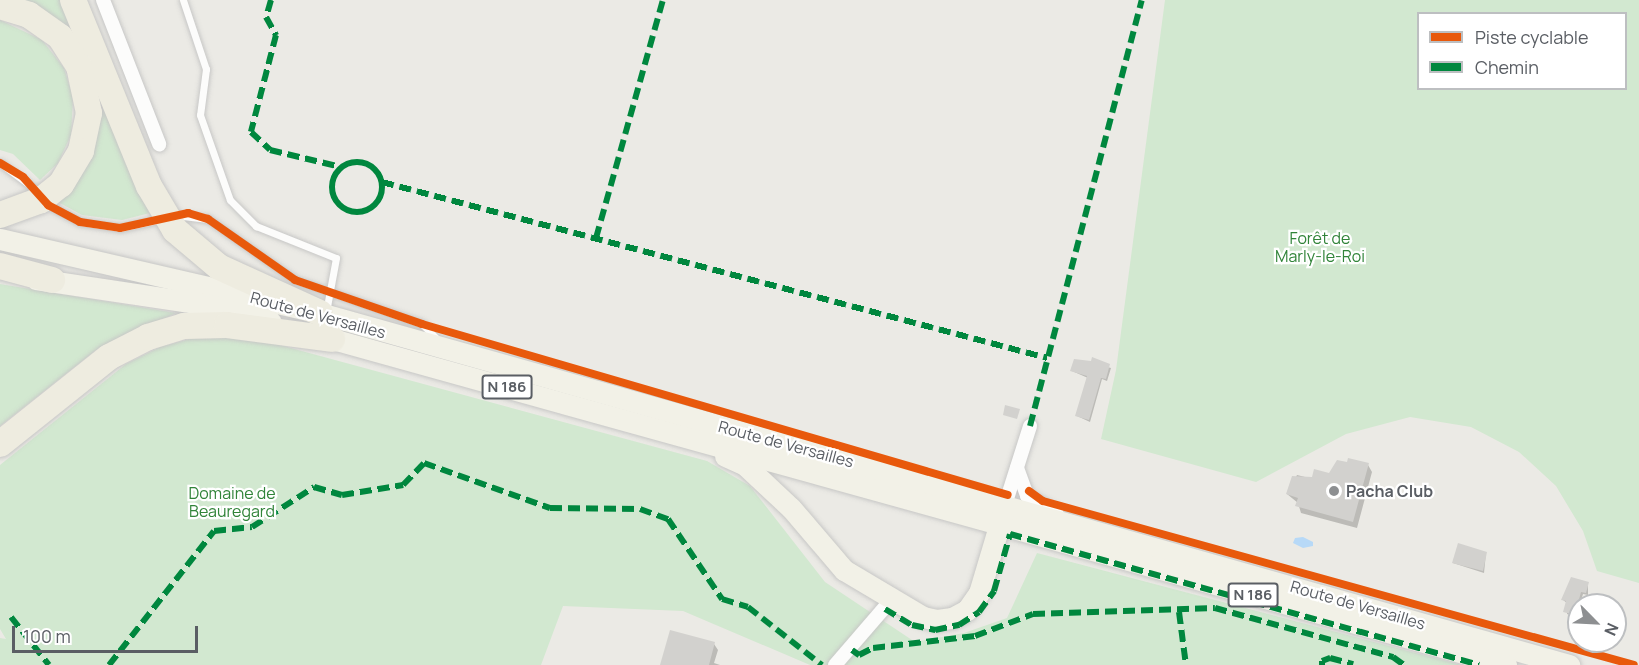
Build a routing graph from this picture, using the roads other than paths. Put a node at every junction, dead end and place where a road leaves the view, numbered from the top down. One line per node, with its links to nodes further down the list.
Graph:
1 (73, 0): 16 (highway)
2 (103, 0): 5 (street)
3 (183, 0): 16 (lane)
4 (0, 6): 9 (highway)
5 (159, 144)
6 (0, 163): 7 (lane)
7 (35, 189)
8 (48, 206): 11 (lane)
9 (0, 215)
10 (175, 215): 16 (lane)
11 (158, 220)
12 (0, 239): 16 (main road, Route de Versailles / N 186)
13 (0, 266): 15 (highway, N 186)
14 (0, 274): 15 (main road, Route de Versailles / N 186)
15 (52, 280): 17 (main road, Route de Versailles / N 186)
16 (325, 307): 22 (main road, Route de Versailles / N 186)
17 (332, 339): 19 (main road, Route de Versailles / N 186); 20 (highway)
18 (1030, 426): 21 (street)
19 (681, 435): 22 (main road, Route de Versailles / N 186); 24 (main road)
20 (0, 444)
21 (1017, 468): 22 (street); 23 (street)
22 (1003, 513): 23 (main road, Route de Versailles / N 186); 24 (main road); 26 (main road, Route de Versailles / N 186)
23 (1090, 529): 27 (main road, Route de Versailles / N 186)
24 (892, 599): 25 (street)
25 (835, 665)
26 (1506, 665)
27 (1569, 665)

